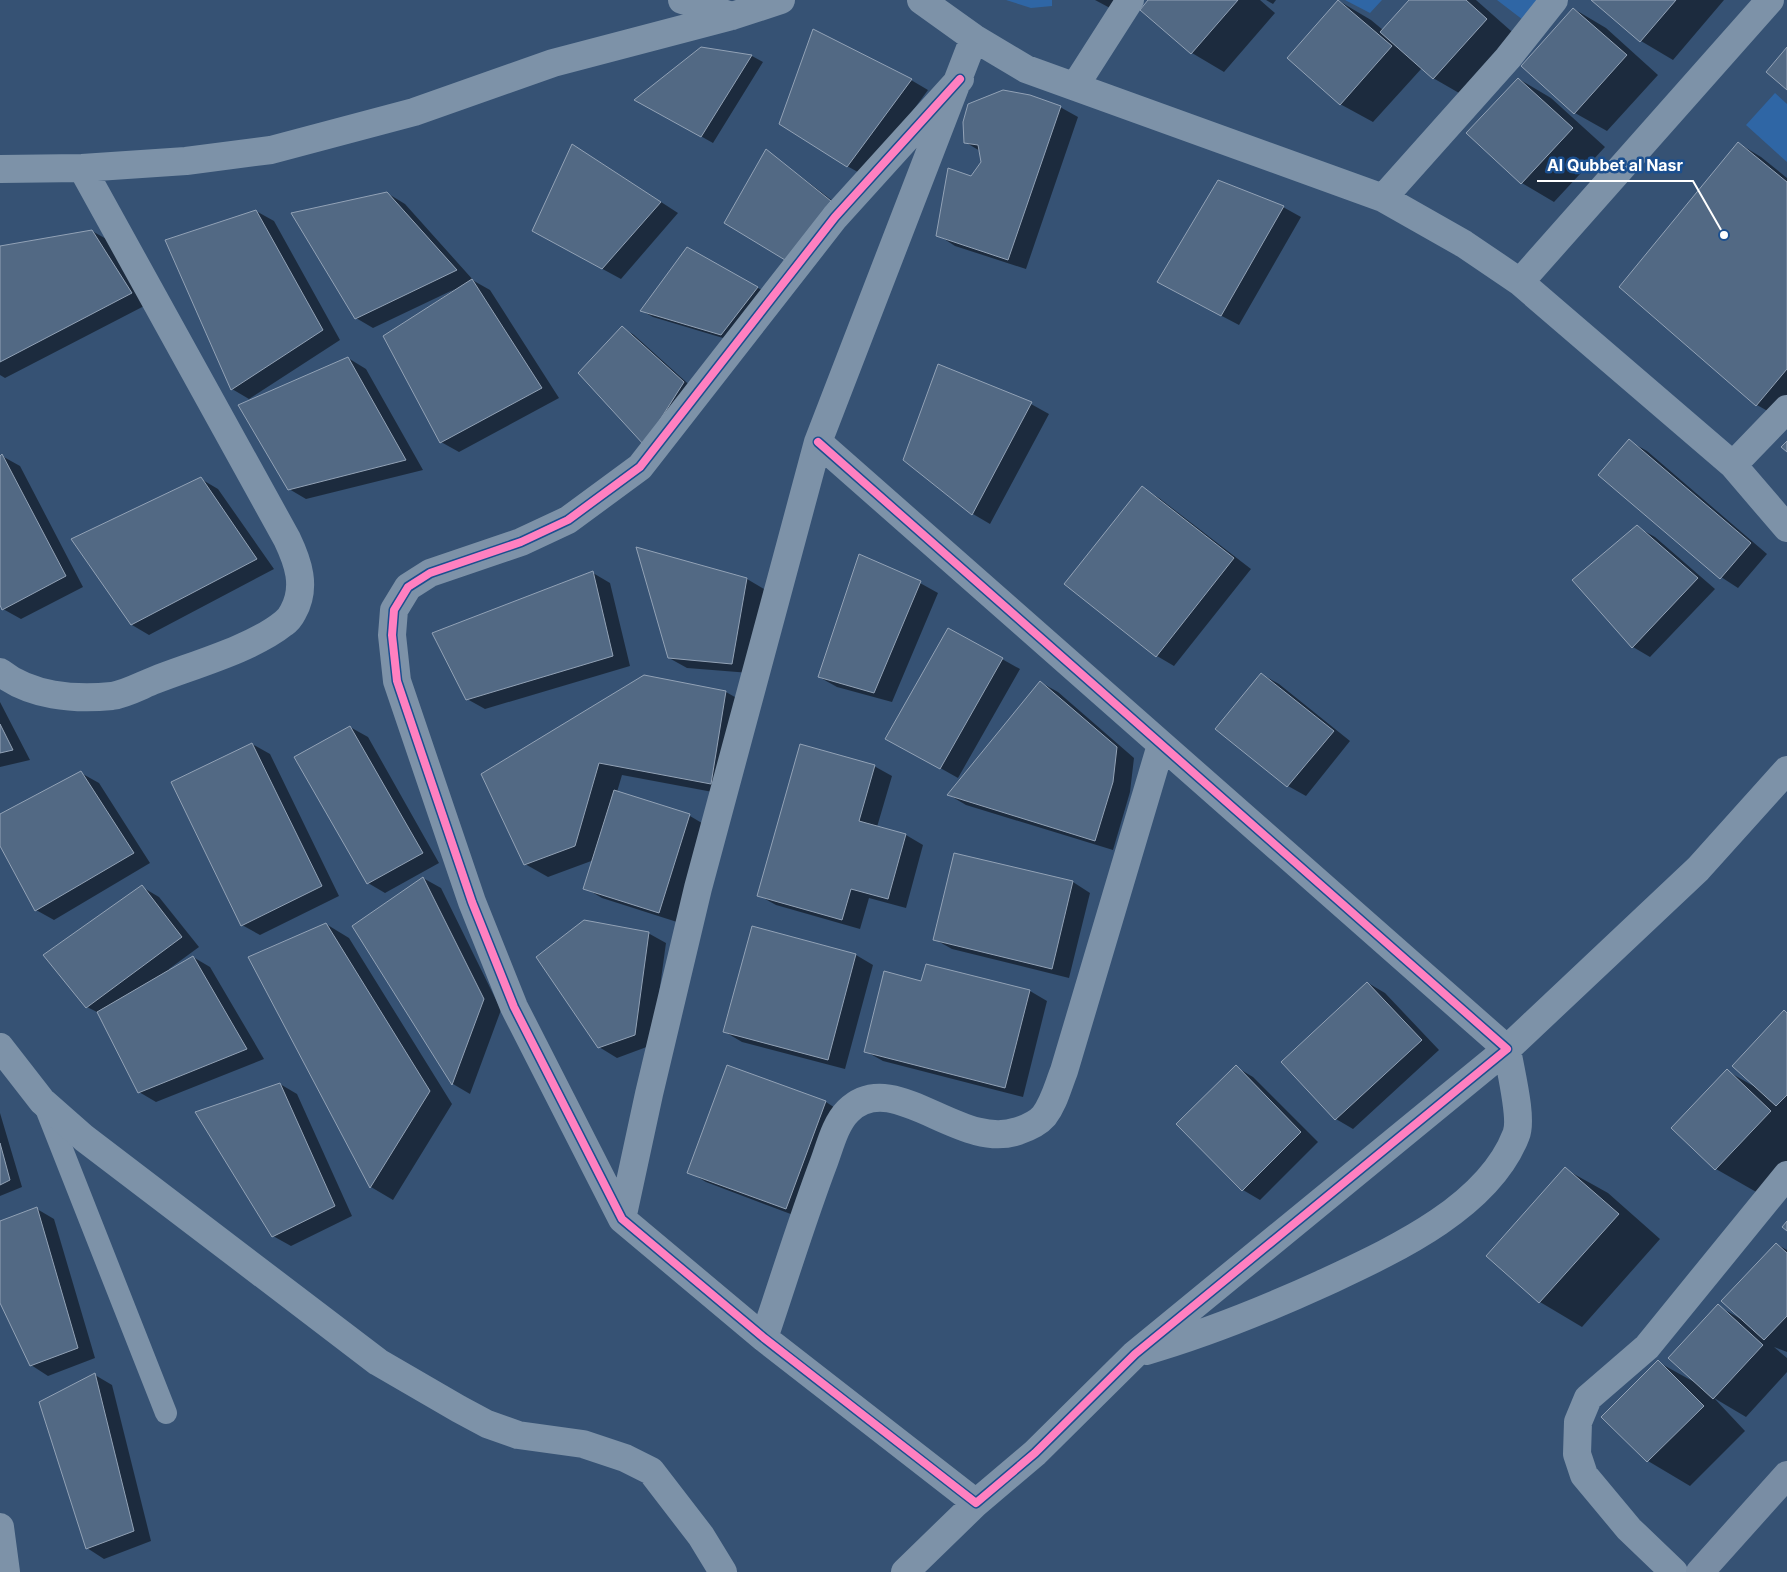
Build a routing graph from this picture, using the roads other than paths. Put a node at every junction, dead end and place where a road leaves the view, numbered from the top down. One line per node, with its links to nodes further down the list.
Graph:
1 (682, 0): 7 (street)
2 (779, 0): 7 (street)
3 (921, 0): 8 (street)
4 (1130, 0): 10 (street)
5 (1554, 0): 13 (street)
6 (1770, 0): 14 (street)
7 (732, 16): 11 (street)
8 (974, 38): 9 (street); 10 (street)
9 (960, 79): 16 (street); 26 (street)
10 (1075, 86): 13 (street)
11 (82, 168): 12 (street); 19 (street)
12 (0, 169)
13 (1383, 198): 14 (street)
14 (1520, 282): 17 (street)
15 (1787, 409): 17 (street)
16 (818, 442): 20 (street); 26 (street)
17 (1733, 465): 18 (street)
18 (1787, 528)
19 (0, 672)
20 (1161, 745): 23 (street); 27 (street)
21 (1787, 770): 23 (street)
22 (0, 1048): 24 (street)
23 (1507, 1050): 28 (street); 28 (street)
24 (42, 1101): 29 (lane); 34 (street)
25 (1787, 1176): 36 (street)
26 (622, 1219): 27 (street)
27 (764, 1338): 31 (street)
28 (1135, 1354): 31 (street)
29 (166, 1412)
30 (1787, 1475): 37 (main road)
31 (976, 1503): 35 (street)
32 (0, 1526): 33 (street)
33 (6, 1572)
34 (723, 1572)
35 (905, 1572)
36 (1674, 1572)
37 (1700, 1572)

